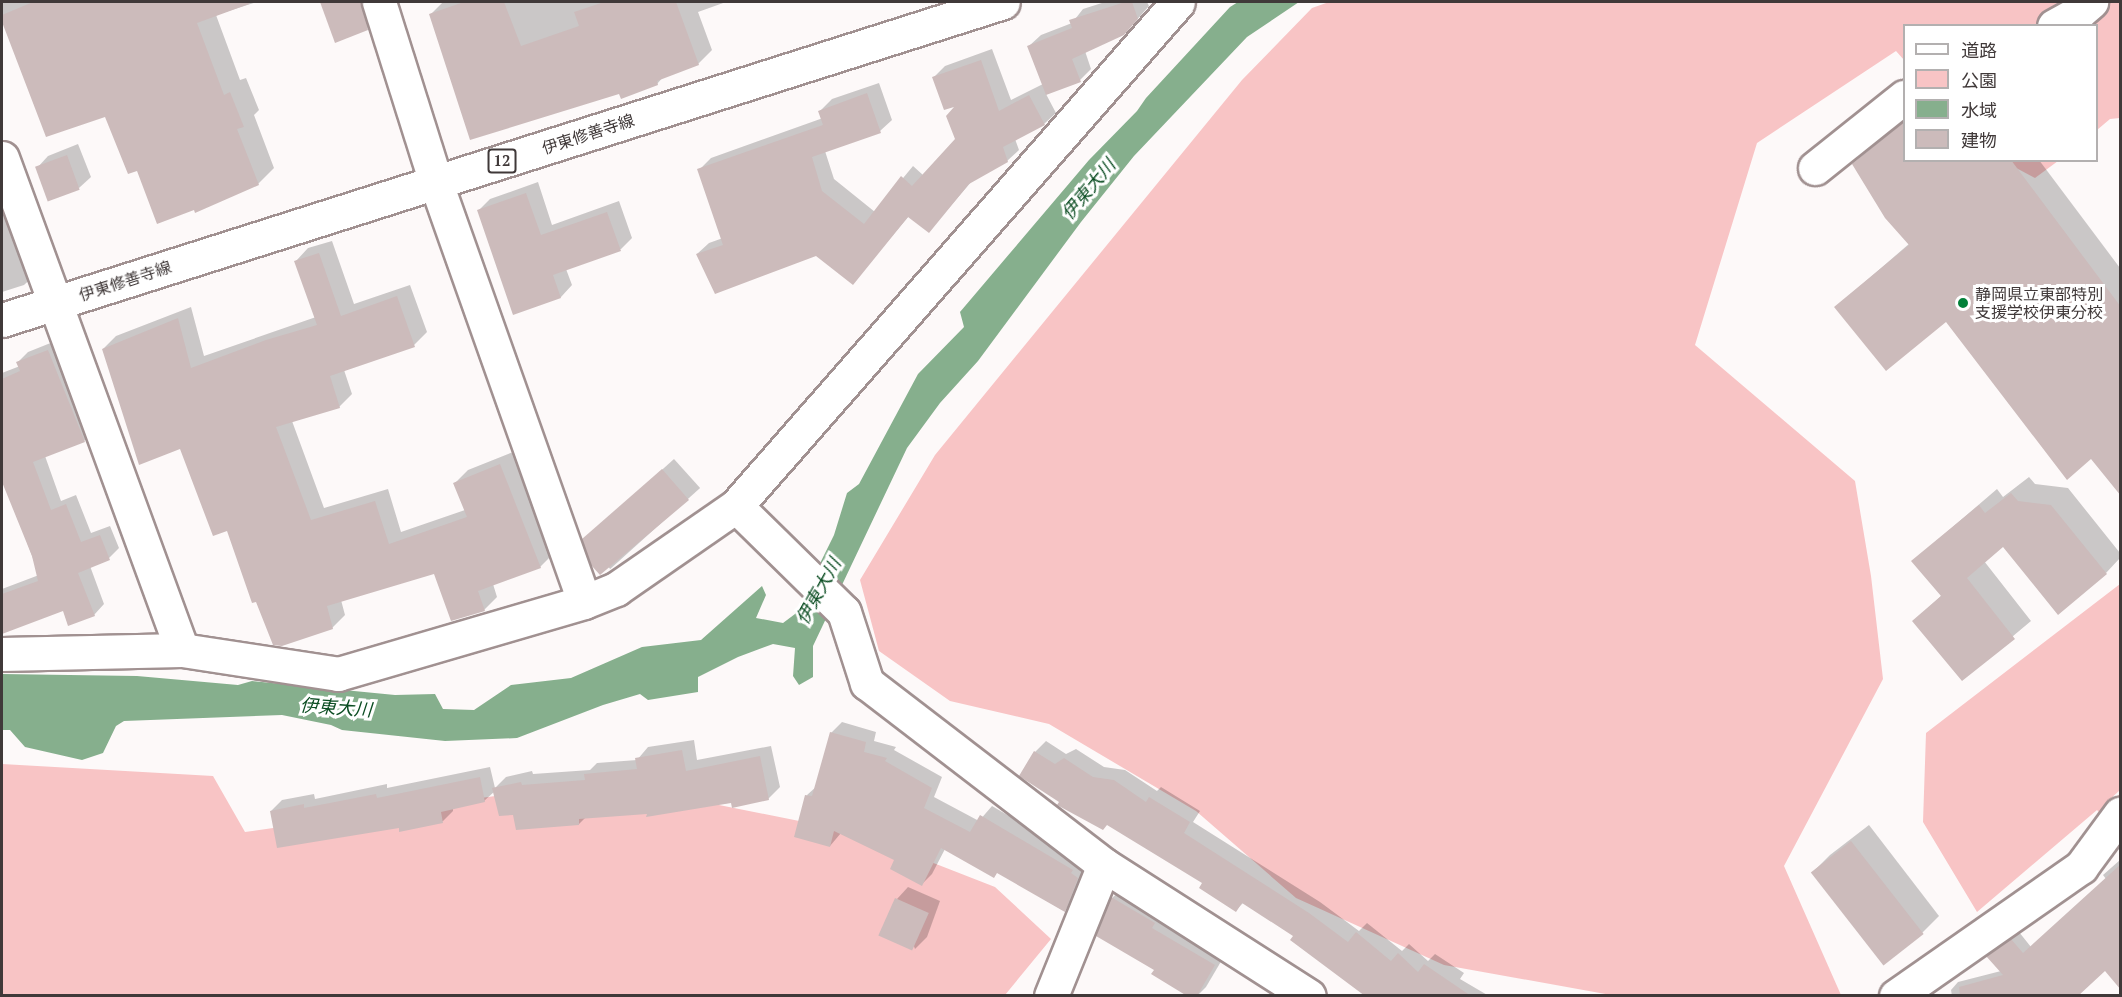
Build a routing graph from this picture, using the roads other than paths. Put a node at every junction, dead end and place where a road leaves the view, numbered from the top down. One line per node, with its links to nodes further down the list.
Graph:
1 (379, 2): 9 (street)
2 (1003, 2): 9 (street, 伊東修善寺線 / 12)
3 (1178, 2): 12 (street)
4 (2091, 2): 5 (street)
5 (2058, 24)
6 (1903, 99): 8 (street)
7 (2, 158): 10 (street)
8 (1815, 168)
9 (436, 183): 10 (street, 伊東修善寺線 / 12); 13 (street)
10 (56, 303): 11 (street, 伊東修善寺線 / 12); 14 (street)
11 (2, 320)
12 (736, 506): 13 (street); 17 (street)
13 (584, 602): 14 (street)
14 (182, 650): 15 (street)
15 (2, 654)
16 (2121, 814): 20 (street)
17 (1104, 865): 18 (street); 19 (street)
18 (1051, 996)
19 (1309, 996)
20 (1896, 996)

